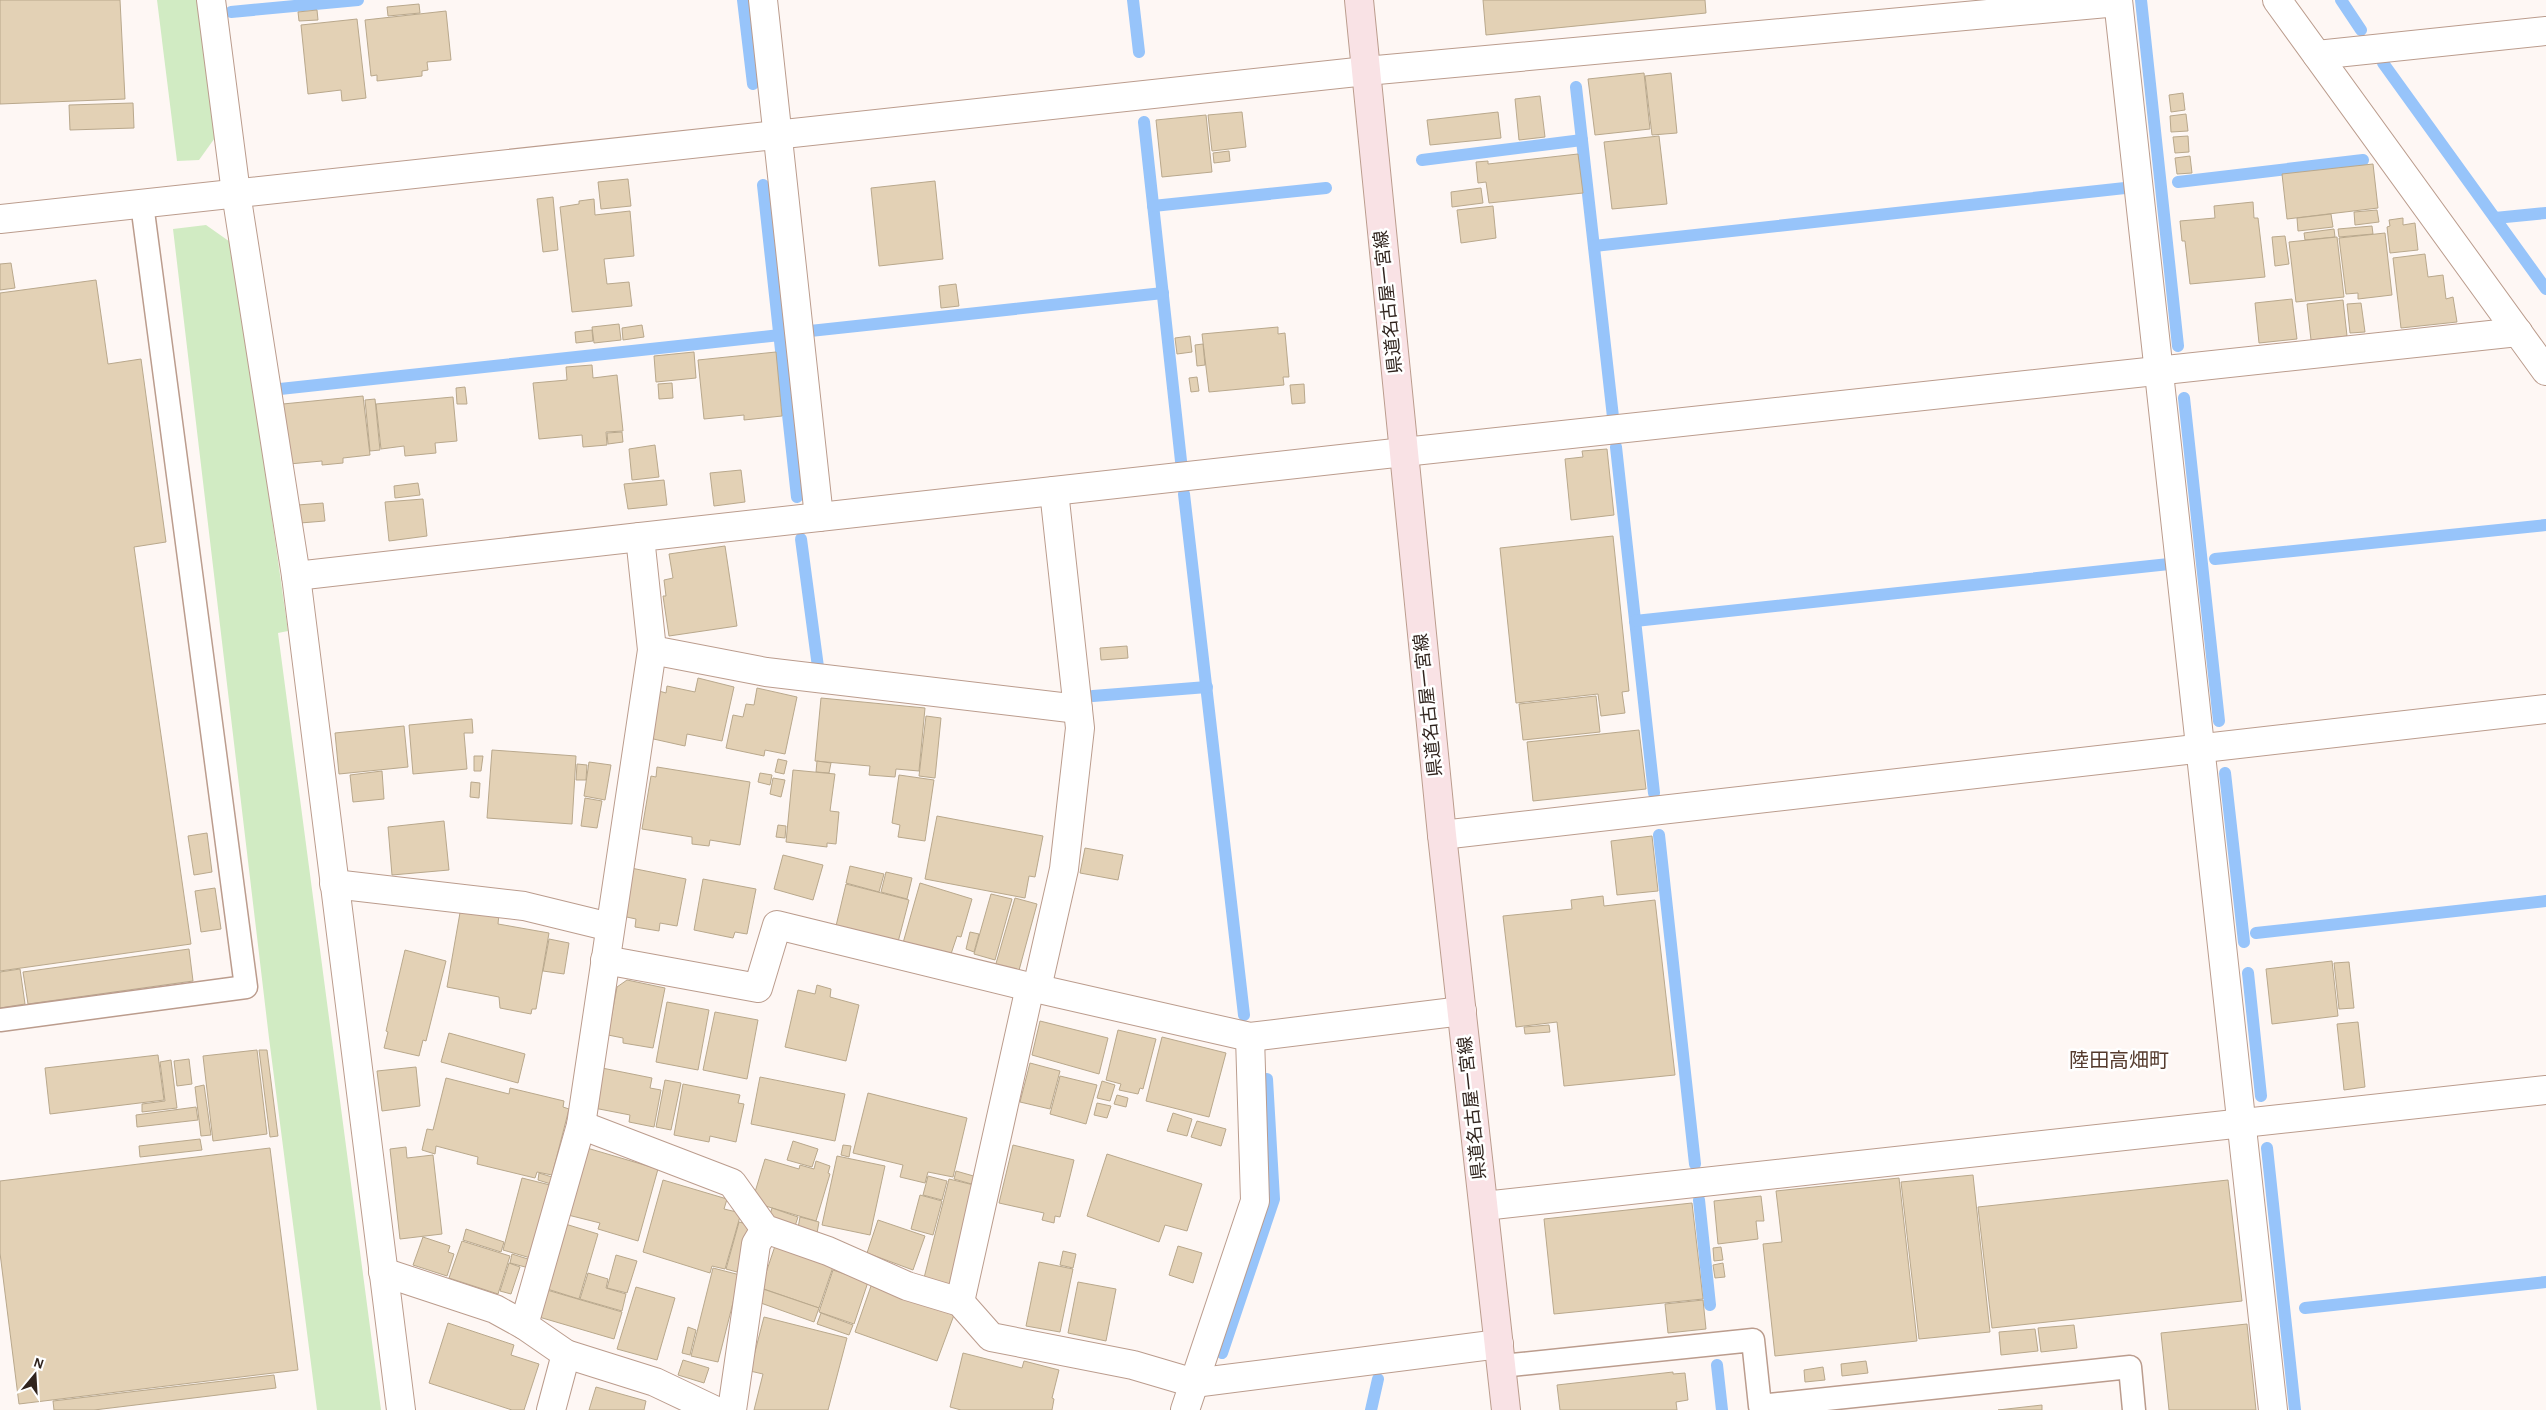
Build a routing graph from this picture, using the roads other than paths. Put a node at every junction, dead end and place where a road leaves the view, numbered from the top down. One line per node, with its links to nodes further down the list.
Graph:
1 (211, 0): 10 (street)
2 (763, 0): 9 (street)
3 (1359, 0): 8 (main road, 県道名古屋一宮線)
4 (2277, 0): 7 (street)
5 (2118, 1): 8 (street); 14 (street)
6 (2546, 31): 7 (street)
7 (2317, 55): 13 (street)
8 (1366, 71): 9 (street); 16 (main road, 県道名古屋一宮線)
9 (778, 135): 10 (street); 18 (street)
10 (236, 193): 11 (street); 20 (street)
11 (142, 204): 12 (street); 31 (lane)
12 (0, 219)
13 (2518, 332): 14 (street); 15 (street)
14 (2158, 371): 16 (street); 24 (street)
15 (2546, 371)
16 (1404, 452): 17 (street); 25 (main road, 県道名古屋一宮線)
17 (1054, 491): 18 (street); 22 (street)
18 (819, 517): 19 (street)
19 (640, 537): 20 (street); 21 (street)
20 (296, 576): 26 (street)
21 (652, 650): 22 (street); 27 (street)
22 (1078, 709): 29 (street)
23 (2546, 709): 24 (street)
24 (2200, 748): 25 (street); 34 (street)
25 (1442, 835): 30 (main road, 県道名古屋一宮線)
26 (334, 884): 27 (street); 38 (street)
27 (610, 927): 28 (street)
28 (605, 960): 29 (street); 35 (street)
29 (1033, 987): 32 (street); 39 (street)
30 (1462, 1012): 32 (street); 36 (main road, 県道名古屋一宮線)
31 (0, 1020)
32 (1250, 1037): 43 (street)
33 (2546, 1090): 34 (street)
34 (2241, 1124): 36 (street); 51 (street)
35 (581, 1125): 37 (street); 40 (street)
36 (1484, 1206): 42 (main road, 県道名古屋一宮線)
37 (765, 1229): 39 (street); 47 (street)
38 (383, 1272): 40 (street); 44 (street)
39 (960, 1302): 43 (street)
40 (524, 1325): 41 (street)
41 (566, 1354): 45 (street); 46 (street)
42 (1500, 1355): 43 (street); 49 (main road, 県道名古屋一宮線); 50 (lane)
43 (1194, 1383): 48 (street)
44 (401, 1410)
45 (551, 1410)
46 (714, 1410)
47 (732, 1410)
48 (1185, 1410)
49 (1506, 1410)
50 (2134, 1410)
51 (2272, 1410)

